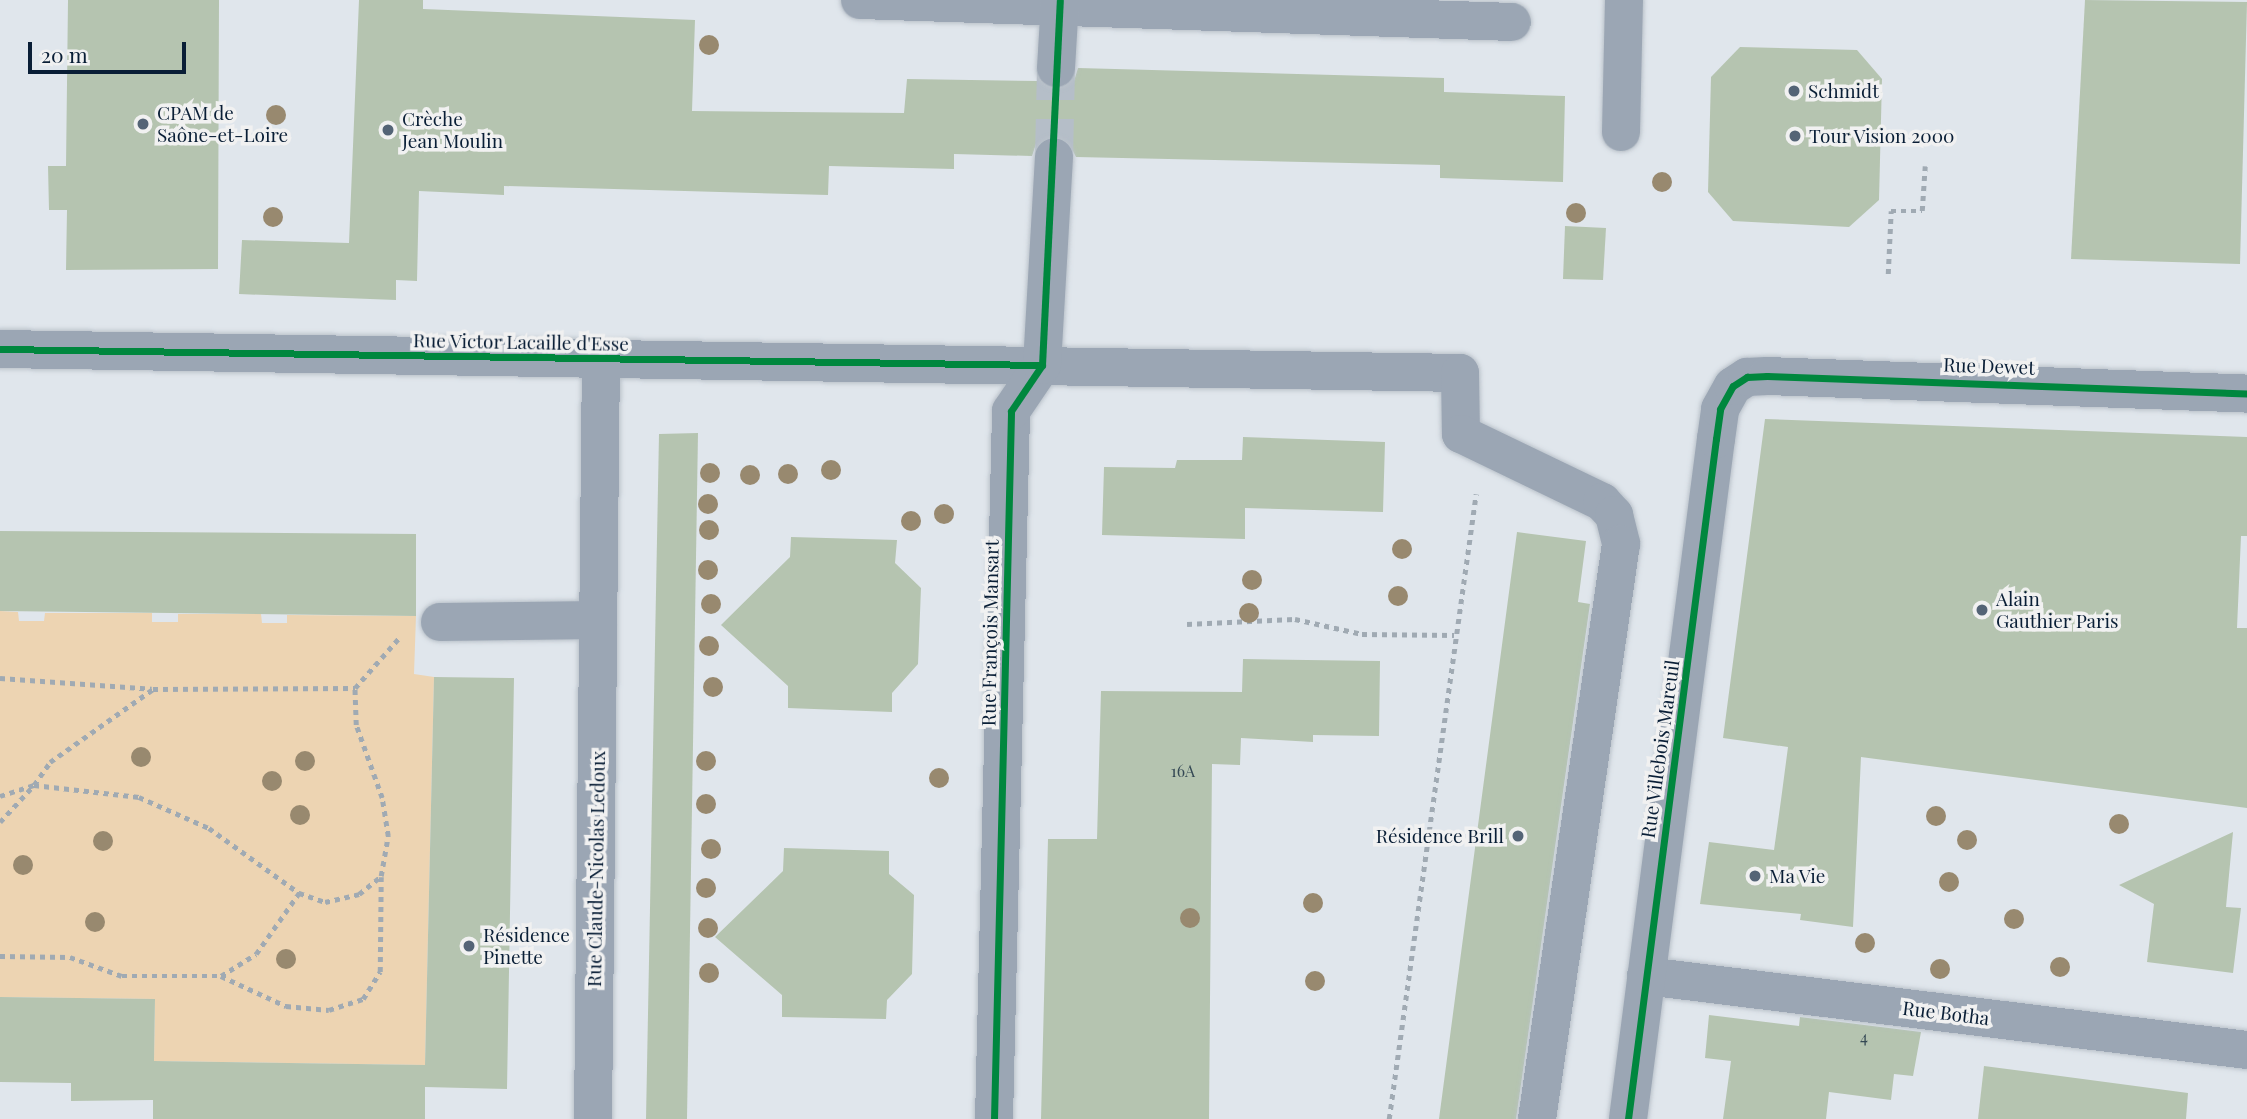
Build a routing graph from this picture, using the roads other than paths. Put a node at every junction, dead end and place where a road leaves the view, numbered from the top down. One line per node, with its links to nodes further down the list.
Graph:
1 (860, 0): 3 (street)
2 (1624, 0): 6 (street)
3 (1060, 5): 4 (street); 5 (street)
4 (1511, 22)
5 (1056, 68)
6 (1620, 132)
7 (1054, 157): 10 (street)
8 (0, 349): 9 (street, Rue Victor Lacaille d'Esse)
9 (601, 359): 10 (street, Rue Victor Lacaille d'Esse); 13 (street, Rue Claude-Nicolas Ledoux)
10 (1042, 365): 18 (street, Rue François Mansart); 19 (street, Rue Victor Lacaille d'Esse)
11 (1732, 386): 12 (street, Rue Dewet); 15 (street, Rue Villebois Mareuil)
12 (2247, 394)
13 (598, 620): 14 (street); 17 (street, Rue Claude-Nicolas Ledoux)
14 (440, 622)
15 (1646, 976): 16 (street, Rue Botha); 20 (street, Rue Villebois Mareuil)
16 (2247, 1050)
17 (593, 1119)
18 (994, 1119)
19 (1537, 1119)
20 (1628, 1119)

